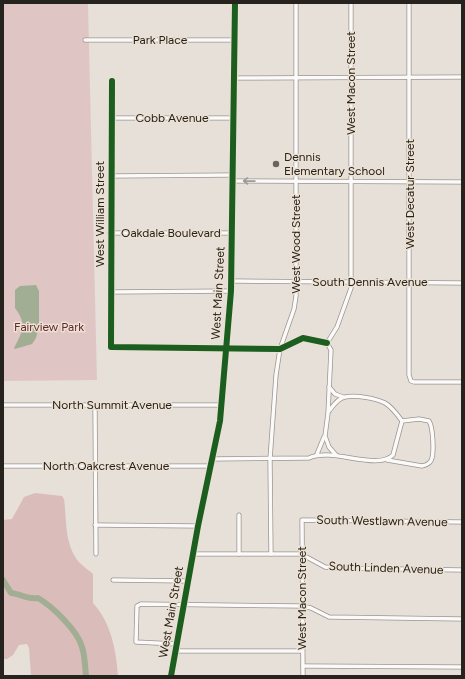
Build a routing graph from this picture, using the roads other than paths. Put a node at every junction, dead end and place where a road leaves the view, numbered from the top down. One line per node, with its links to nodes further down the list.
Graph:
1 (235, 3): 6 (street, West Main Street)
2 (296, 3): 8 (street, West Wood Street)
3 (351, 3): 7 (street, West Macon Street)
4 (409, 3): 9 (street, West Decatur Street)
5 (85, 40): 6 (street, Park Place)
6 (235, 40): 11 (street, West Main Street)
7 (351, 76): 8 (street); 9 (street); 18 (street, West Macon Street)
8 (296, 77): 11 (street); 20 (street, West Wood Street)
9 (409, 77): 10 (street); 19 (street, West Decatur Street)
10 (462, 77)
11 (234, 78): 14 (street, West Main Street)
12 (112, 81): 13 (street, West William Street)
13 (110, 118): 14 (street, Cobb Avenue); 16 (street, West William Street)
14 (234, 118): 15 (street, West Main Street)
15 (233, 175): 16 (street); 17 (street, West Main Street)
16 (111, 176): 22 (street, West William Street)
17 (233, 181): 20 (street, one-way to 17); 23 (street, West Main Street)
18 (351, 181): 19 (street); 20 (street); 26 (street, West Macon Street)
19 (410, 181): 21 (street); 27 (street, West Decatur Street)
20 (296, 182): 25 (street, West Wood Street)
21 (462, 182)
22 (110, 233): 23 (street, Oakdale Boulevard); 30 (street, West William Street)
23 (232, 233): 24 (street, West Main Street)
24 (231, 281): 25 (street, South Dennis Avenue); 29 (street, West Main Street)
25 (296, 282): 26 (street, South Dennis Avenue); 33 (street, West Wood Street)
26 (351, 282): 27 (street, South Dennis Avenue); 31 (street, West Macon Street)
27 (410, 283): 28 (street, South Dennis Avenue); 34 (street, West Decatur Street)
28 (462, 283)
29 (231, 291): 30 (street); 32 (street, West Main Street)
30 (111, 292): 32 (street, West William Street)
31 (327, 343): 33 (street); 35 (street)
32 (226, 348): 33 (street); 38 (street, West Main Street)
33 (280, 348): 46 (street, West Wood Street)
34 (462, 382)
35 (329, 386): 36 (street); 40 (street)
36 (344, 397): 40 (street); 41 (street)
37 (3, 405): 39 (street, North Summit Avenue)
38 (222, 405): 39 (street, North Summit Avenue); 45 (street, West Main Street)
39 (95, 406): 49 (street)
40 (328, 413): 42 (street)
41 (402, 421): 47 (street); 47 (street)
42 (324, 436): 43 (street); 44 (street)
43 (317, 454): 44 (street); 46 (street)
44 (336, 455): 47 (street)
45 (212, 459): 46 (street); 50 (street, West Main Street)
46 (270, 459): 59 (street, West Wood Street)
47 (386, 460)
48 (3, 466): 49 (street, North Oakcrest Avenue)
49 (95, 466): 50 (street, North Oakcrest Avenue); 54 (street)
50 (210, 466): 55 (street, West Main Street)
51 (239, 515): 58 (street)
52 (302, 520): 53 (street, South Westlawn Avenue); 60 (street, West Macon Street)
53 (462, 522)
54 (95, 525): 55 (street); 56 (street)
55 (198, 526): 57 (street, West Main Street)
56 (96, 554)
57 (192, 554): 58 (street, South Linden Avenue); 63 (street, West Main Street)
58 (239, 554): 59 (street, South Linden Avenue)
59 (271, 554): 60 (street, South Linden Avenue)
60 (301, 554): 61 (street, South Linden Avenue); 65 (street, West Macon Street)
61 (462, 570)
62 (114, 580): 63 (street)
63 (187, 581): 64 (street, West Main Street)
64 (182, 606): 65 (street); 67 (street, West Main Street); 67 (street)
65 (301, 606): 66 (street); 68 (street, West Macon Street)
66 (462, 619)
67 (176, 644): 69 (street, West Main Street)
68 (302, 650): 69 (street); 70 (street, West Macon Street)
69 (175, 651): 72 (street, West Main Street)
70 (303, 666): 71 (street); 73 (street, West Macon Street)
71 (462, 667)
72 (170, 676)
73 (302, 676)

